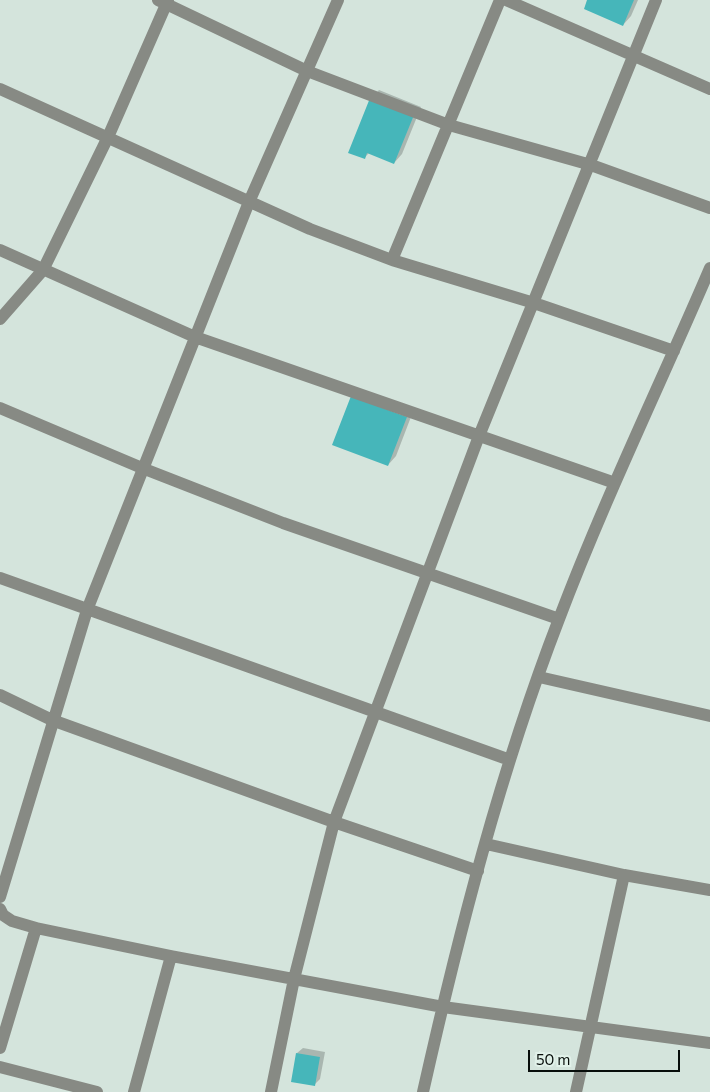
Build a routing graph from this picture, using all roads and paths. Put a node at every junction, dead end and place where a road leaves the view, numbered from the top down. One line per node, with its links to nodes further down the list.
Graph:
1 (338, 0): 7 (street)
2 (500, 0): 10 (street)
3 (506, 0): 6 (street)
4 (656, 0): 6 (street)
5 (164, 1): 7 (street); 11 (street)
6 (633, 56): 9 (street); 12 (street)
7 (306, 71): 10 (street); 13 (street)
8 (0, 89): 11 (street)
9 (710, 89)
10 (449, 125): 12 (street); 16 (street)
11 (108, 138): 13 (street); 18 (street)
12 (591, 165): 14 (street); 19 (street)
13 (249, 202): 16 (street); 21 (street)
14 (710, 208)
15 (0, 250): 18 (street)
16 (392, 260): 19 (street)
17 (710, 268): 22 (street)
18 (43, 270): 20 (street); 21 (street)
19 (534, 303): 22 (street); 24 (street)
20 (0, 320)
21 (195, 337): 24 (street); 25 (street)
22 (674, 352): 26 (street)
23 (0, 408): 25 (street)
24 (479, 436): 26 (street); 27 (street)
25 (142, 468): 27 (street); 29 (street)
26 (615, 483): 30 (street)
27 (426, 575): 30 (street); 33 (street)
28 (0, 578): 29 (street)
29 (87, 610): 33 (street); 35 (street)
30 (558, 619): 31 (street)
31 (538, 677): 34 (street); 36 (street)
32 (0, 696): 35 (street)
33 (374, 712): 36 (street); 37 (street)
34 (710, 716)
35 (52, 720): 37 (street); 39 (street)
36 (510, 760): 38 (street)
37 (334, 822): 40 (street); 47 (street)
38 (486, 844): 40 (street); 41 (street)
39 (6, 854): 43 (street)
40 (478, 871): 48 (street)
41 (624, 876): 42 (street); 49 (street)
42 (710, 890)
43 (0, 897)
44 (0, 909): 45 (street)
45 (36, 928): 46 (street); 51 (street)
46 (171, 956): 47 (street); 54 (street)
47 (294, 978): 48 (street); 55 (street)
48 (442, 1007): 49 (street); 56 (street)
49 (591, 1028): 50 (street); 57 (street)
50 (710, 1043)
51 (0, 1048)
52 (0, 1067): 53 (street)
53 (97, 1092)
54 (134, 1092)
55 (271, 1092)
56 (423, 1092)
57 (576, 1092)

